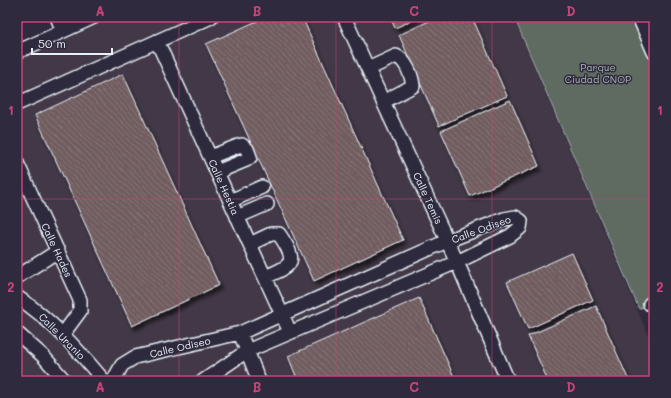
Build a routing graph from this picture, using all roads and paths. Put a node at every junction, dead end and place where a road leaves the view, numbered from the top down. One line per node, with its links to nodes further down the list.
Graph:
1 (57, 17): 6 (street)
2 (94, 17): 6 (street)
3 (210, 17): 7 (street)
4 (344, 17): 10 (street, Calle Temis)
5 (639, 17): 9 (street)
6 (63, 31): 8 (street)
7 (157, 41): 12 (street); 13 (street, Calle Hestia)
8 (17, 52)
9 (654, 52)
10 (368, 69): 11 (street, Calle Temis); 11 (street)
11 (383, 102): 20 (street, Calle Temis)
12 (17, 104)
13 (210, 157): 15 (street, Calle Hestia); 15 (street)
14 (17, 163): 22 (street, Calle Hades)
15 (217, 172): 17 (street, Calle Hestia)
16 (262, 187): 17 (street)
17 (230, 201): 19 (street, Calle Hestia)
18 (267, 204): 19 (street)
19 (237, 217): 21 (street, Calle Hestia)
20 (447, 241): 23 (street, Calle Temis); 23 (street, Calle Odiseo); 27 (street, Calle Odiseo)
21 (250, 244): 25 (street, Calle Hestia); 25 (street)
22 (58, 251): 24 (street); 31 (street, Calle Hades)
23 (457, 262): 28 (street, Calle Odiseo); 38 (street, Calle Temis)
24 (17, 277)
25 (265, 277): 27 (street, Calle Hestia)
26 (17, 297): 31 (street, Calle Uranio)
27 (282, 314): 28 (street, Calle Hestia); 30 (street, Calle Odiseo)
28 (290, 332): 32 (street, Calle Odiseo)
29 (17, 333): 33 (street)
30 (240, 333): 32 (street); 35 (street, Calle Odiseo)
31 (63, 334): 34 (street, Calle Uranio)
32 (247, 351): 36 (street, Calle Odiseo); 37 (street)
33 (64, 381)
34 (104, 381)
35 (113, 381)
36 (203, 381)
37 (259, 381)
38 (508, 381)

